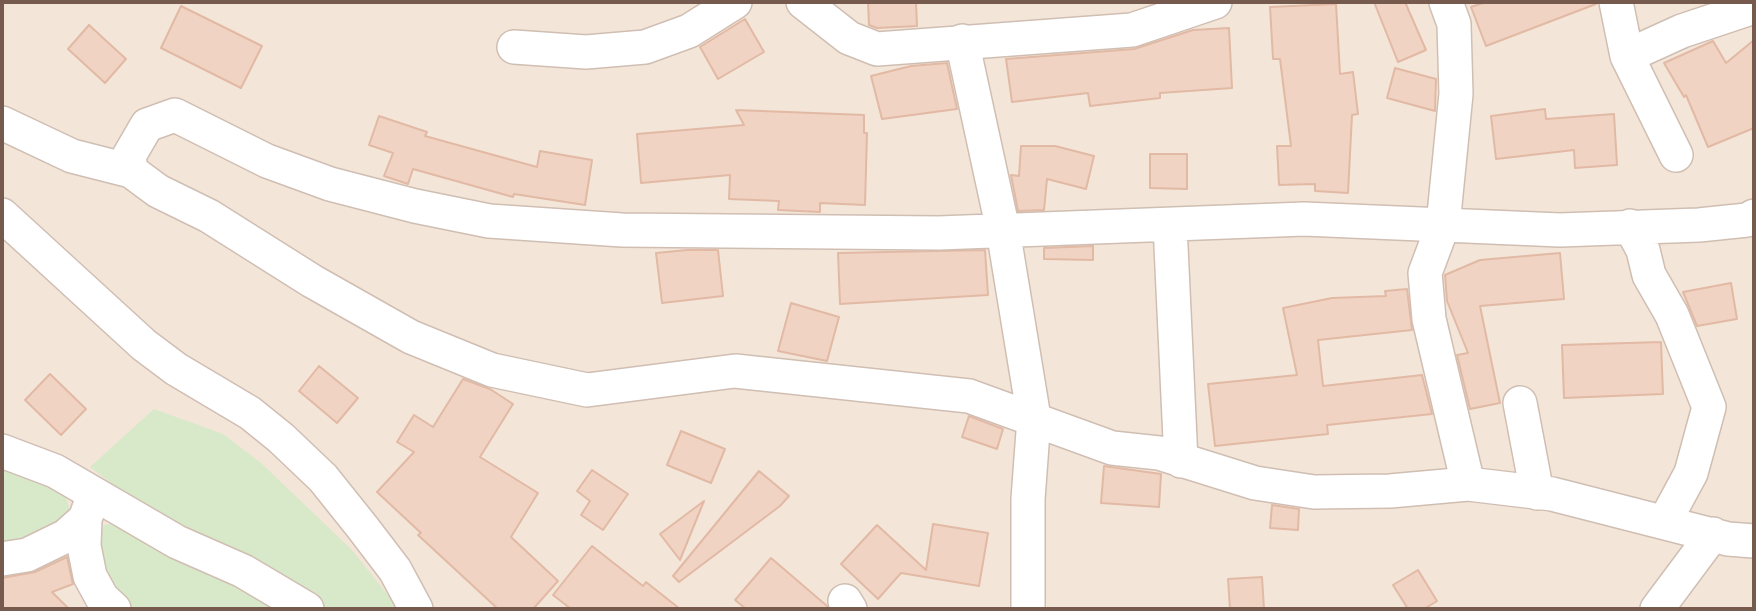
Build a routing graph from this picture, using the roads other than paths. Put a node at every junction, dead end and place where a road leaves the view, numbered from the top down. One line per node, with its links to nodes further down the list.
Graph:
1 (735, 2): 8 (street)
2 (803, 2): 7 (street)
3 (1215, 2): 7 (street)
4 (1446, 2): 16 (street)
5 (1616, 2): 9 (street)
6 (1754, 7): 9 (street)
7 (962, 41): 18 (street)
8 (514, 47)
9 (1627, 56): 11 (street)
10 (2, 123): 12 (street)
11 (1676, 155)
12 (131, 171): 18 (street); 20 (street)
13 (2, 215): 32 (street)
14 (1754, 216): 17 (street)
15 (1170, 225): 16 (street); 18 (street); 22 (street)
16 (1443, 225): 17 (street); 23 (street)
17 (1630, 226): 26 (street)
18 (1003, 230): 20 (street)
19 (1520, 403): 24 (street)
20 (1034, 418): 22 (street); 33 (street)
21 (2, 452): 25 (street)
22 (1181, 461): 23 (street)
23 (1468, 484): 24 (street)
24 (1537, 493): 26 (street)
25 (89, 507): 29 (street); 30 (street); 31 (street)
26 (1665, 521): 27 (street)
27 (1713, 534): 28 (street); 34 (street)
28 (1754, 541)
29 (2, 559)
30 (106, 606)
31 (307, 609)
32 (416, 609)
33 (1027, 609)
34 (1657, 609)

